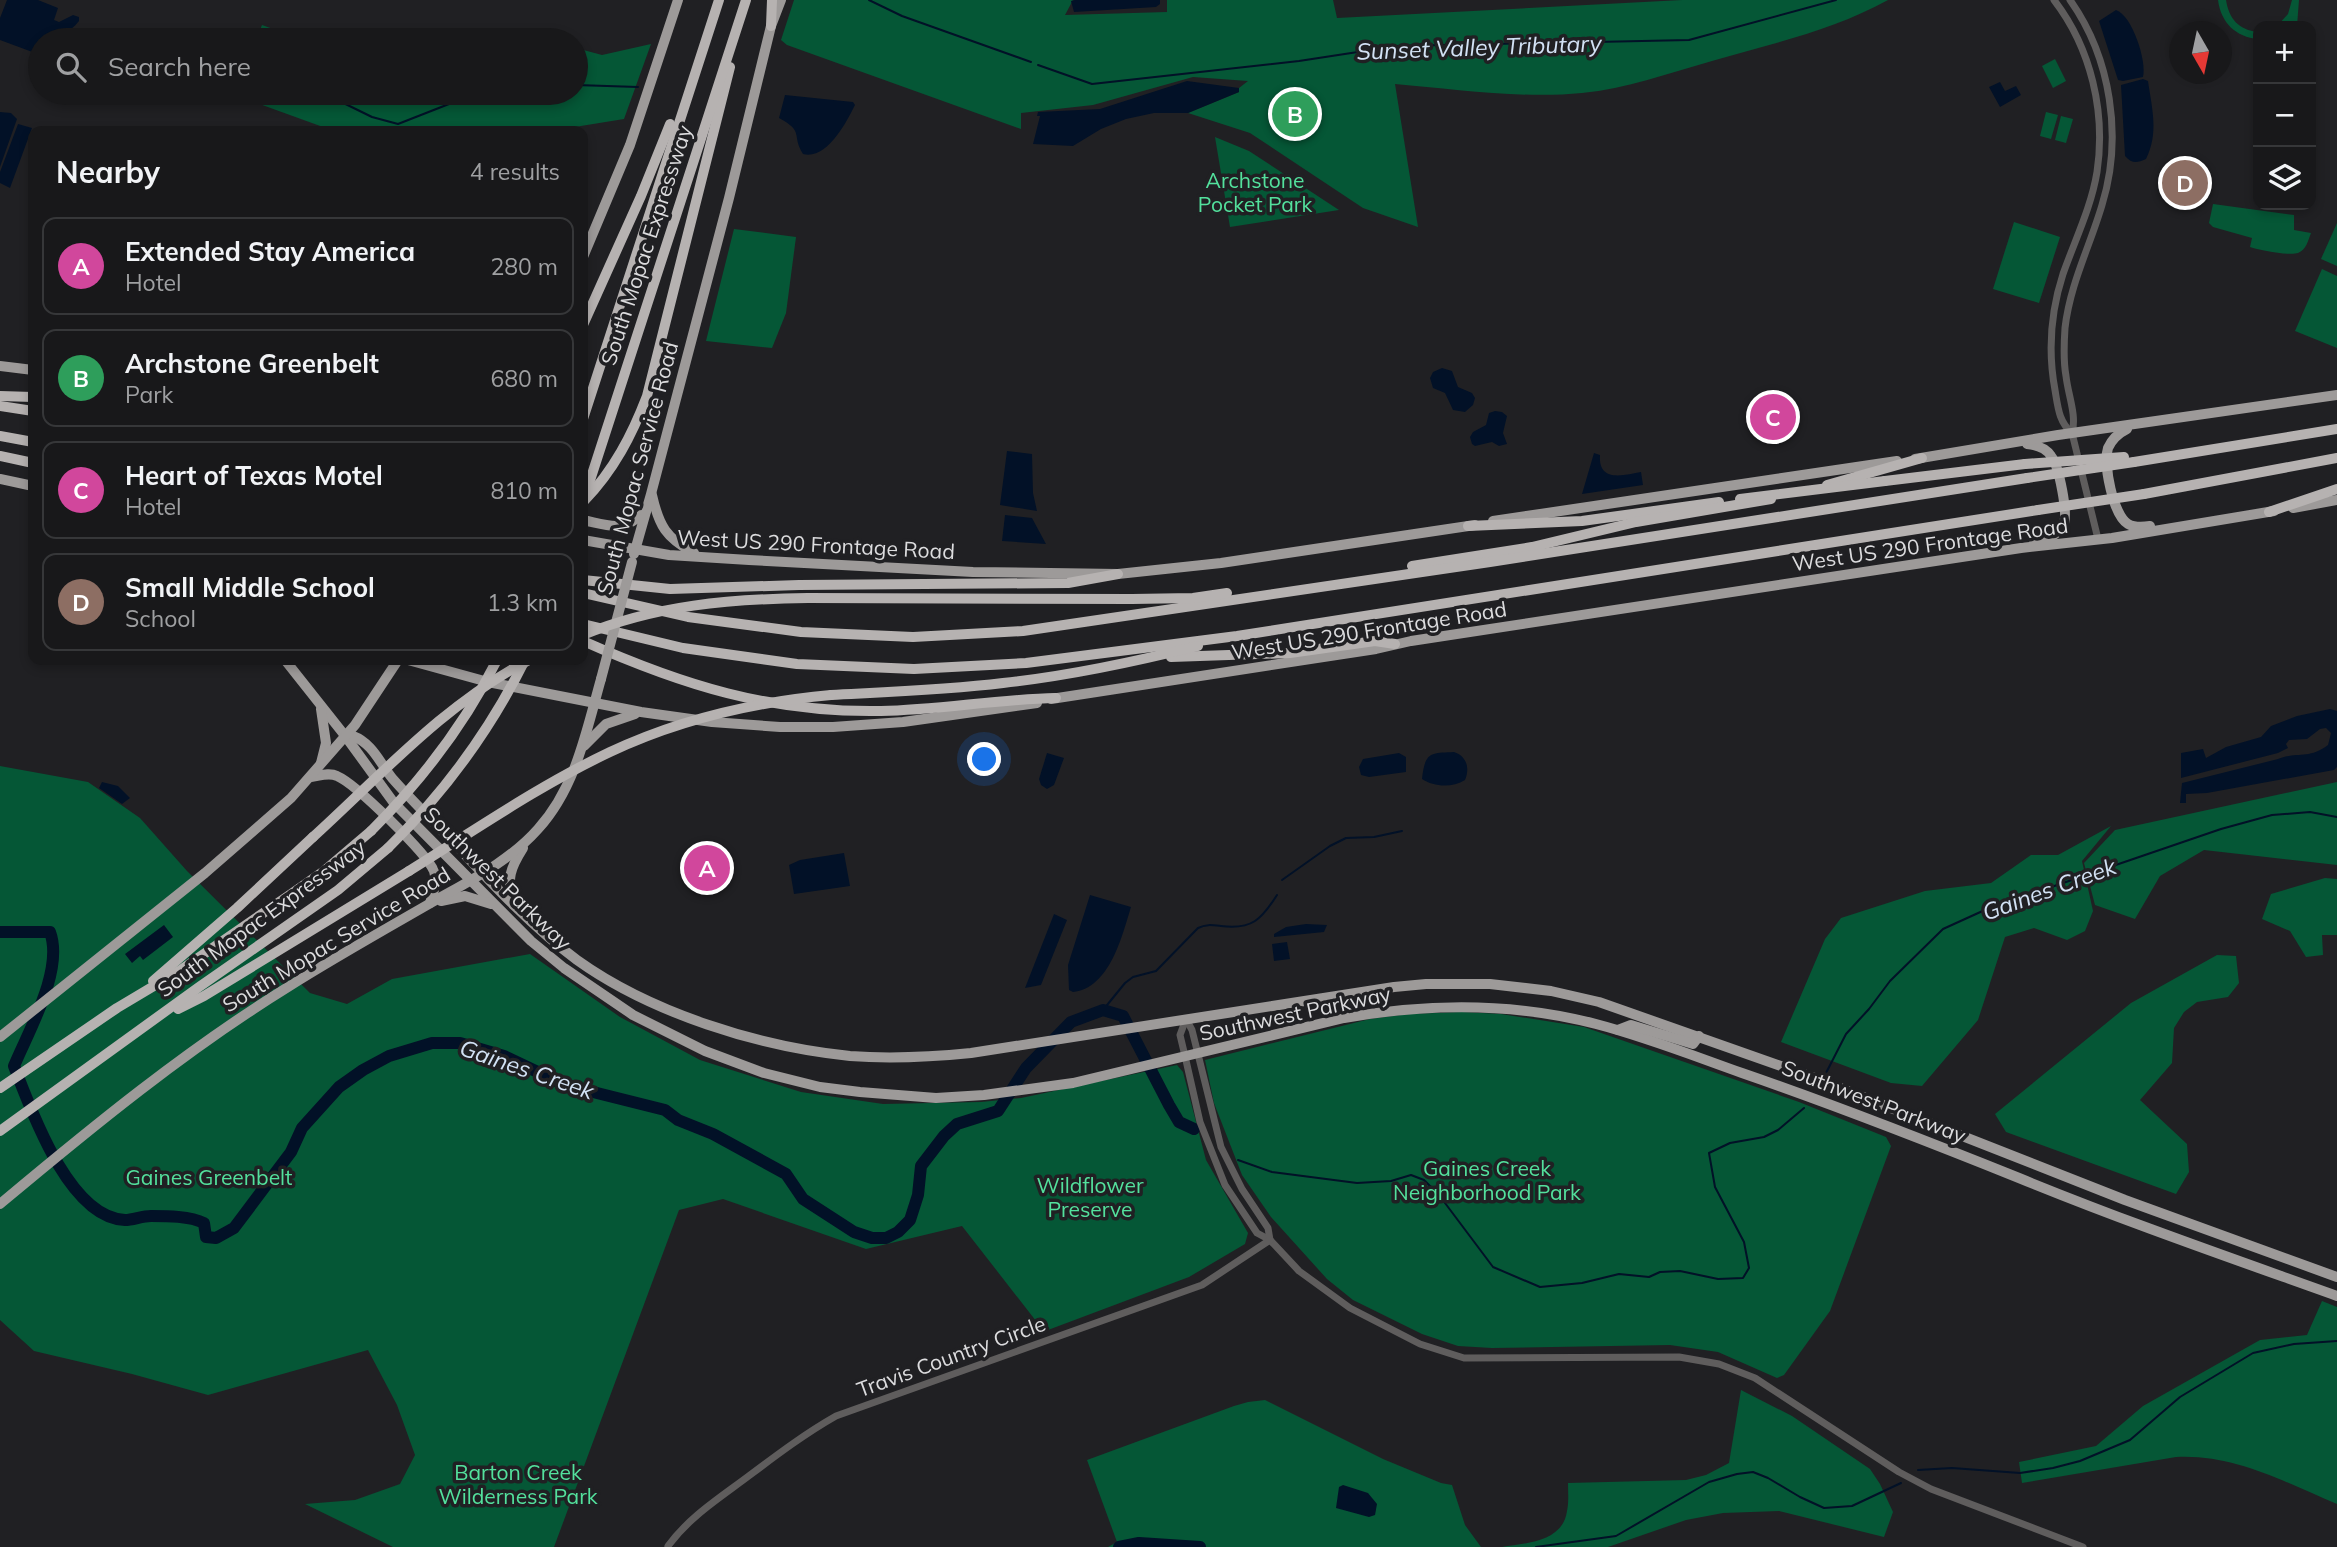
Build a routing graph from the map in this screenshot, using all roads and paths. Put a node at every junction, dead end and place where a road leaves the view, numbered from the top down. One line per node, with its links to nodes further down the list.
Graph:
1 (678, 0): 11 (main road)
2 (719, 0): 10 (highway, South Mopac Expressway)
3 (746, 0): 9 (highway, South Mopac Expressway)
4 (772, 0): 8 (highway)
5 (781, 0): 8 (main road, South Mopac Service Road)
6 (2054, 0): 23 (street)
7 (2070, 0): 23 (street)
8 (771, 26): 36 (main road, South Mopac Service Road)
9 (735, 33): 34 (highway, South Mopac Expressway); 37 (highway)
10 (688, 90): 12 (highway); 18 (highway, South Mopac Expressway)
11 (588, 245)
12 (588, 314)
13 (0, 366): 14 (main road)
14 (28, 369)
15 (2337, 395): 21 (main road, West US 290 Frontage Road)
16 (0, 396): 17 (highway)
17 (28, 397)
18 (588, 403)
19 (0, 406): 20 (highway)
20 (28, 410)
21 (2134, 425): 23 (main road, West US 290 Frontage Road); 43 (main road)
22 (2337, 429): 30 (highway)
23 (2073, 433): 26 (main road, West US 290 Frontage Road); 44 (street)
24 (0, 436): 25 (highway)
25 (28, 441)
26 (2015, 443): 28 (main road, West US 290 Frontage Road); 46 (main road)
27 (0, 456): 31 (highway)
28 (1922, 458): 42 (main road, West US 290 Frontage Road); 52 (highway)
29 (2337, 458): 56 (highway, bridge)
30 (2133, 459): 42 (highway, bridge); 53 (highway, bridge)
31 (28, 462)
32 (0, 478): 33 (main road)
33 (28, 485)
34 (588, 486)
35 (2337, 489): 40 (highway)
36 (651, 494): 39 (main road, South Mopac Service Road); 48 (main road)
37 (588, 496)
38 (2337, 500): 40 (main road, West US 290 Frontage Road)
39 (646, 511): 41 (main road); 47 (main road, South Mopac Service Road)
40 (2269, 512): 43 (main road, West US 290 Frontage Road)
41 (588, 521)
42 (1468, 526): 49 (main road, West US 290 Frontage Road)
43 (2169, 527): 44 (main road, West US 290 Frontage Road)
44 (2098, 540): 46 (main road, West US 290 Frontage Road)
45 (588, 541): 47 (main road, West US 290 Frontage Road)
46 (2021, 548): 58 (main road, West US 290 Frontage Road)
47 (634, 550): 48 (main road, West US 290 Frontage Road); 67 (main road, South Mopac Service Road, bridge)
48 (698, 555): 49 (main road, West US 290 Frontage Road)
49 (1118, 574): 50 (highway)
50 (588, 581)
51 (588, 594): 53 (highway)
52 (1193, 598): 53 (highway); 55 (highway, bridge)
53 (1210, 603)
54 (588, 625): 56 (highway)
55 (588, 633)
56 (1237, 636): 59 (highway)
57 (588, 643): 66 (highway)
58 (1395, 644): 59 (highway); 66 (main road, West US 290 Frontage Road)
59 (1137, 660): 82 (highway, bridge)
60 (289, 665): 68 (main road, Southwest Parkway)
61 (395, 665): 70 (main road)
62 (431, 665): 67 (main road, West US 290 Frontage Road)
63 (494, 665): 80 (highway, South Mopac Expressway, bridge)
64 (519, 665): 80 (highway, bridge)
65 (524, 665): 82 (highway, South Mopac Expressway, bridge)
66 (1056, 698): 69 (main road, West US 290 Frontage Road)
67 (594, 703): 69 (main road, West US 290 Frontage Road); 71 (main road, South Mopac Service Road)
68 (321, 707): 70 (main road, Southwest Parkway); 72 (main road)
69 (641, 712): 71 (main road)
70 (351, 733): 72 (main road); 75 (main road, Southwest Parkway); 76 (main road, Southwest Parkway)
71 (581, 749): 74 (main road, South Mopac Service Road)
72 (319, 767): 73 (main road)
73 (311, 777): 77 (main road); 85 (main road)
74 (529, 838): 75 (main road, South Mopac Service Road); 78 (main road)
75 (482, 873): 76 (main road, South Mopac Service Road); 78 (main road, Southwest Parkway)
76 (470, 880): 77 (main road, South Mopac Service Road); 79 (main road, Southwest Parkway)
77 (430, 903): 79 (main road); 90 (main road, South Mopac Service Road)
78 (517, 905): 81 (main road, Southwest Parkway)
79 (497, 906): 87 (main road, Southwest Parkway)
80 (138, 995): 88 (highway, South Mopac Expressway)
81 (1186, 1019): 84 (main road, Southwest Parkway); 86 (street); 87 (street)
82 (150, 1023): 89 (highway, South Mopac Expressway)
83 (1617, 1030): 84 (main road); 86 (main road, Southwest Parkway); 93 (main road, Southwest Parkway)
84 (1699, 1036): 92 (main road, Southwest Parkway)
85 (0, 1037)
86 (1197, 1054): 87 (main road, Southwest Parkway); 91 (street)
87 (1185, 1056): 91 (street)
88 (0, 1088)
89 (0, 1131)
90 (0, 1204)
91 (1270, 1240): 94 (street, Travis Country Circle); 95 (street)
92 (2337, 1277)
93 (2337, 1296)
94 (667, 1547)
95 (2083, 1547)

